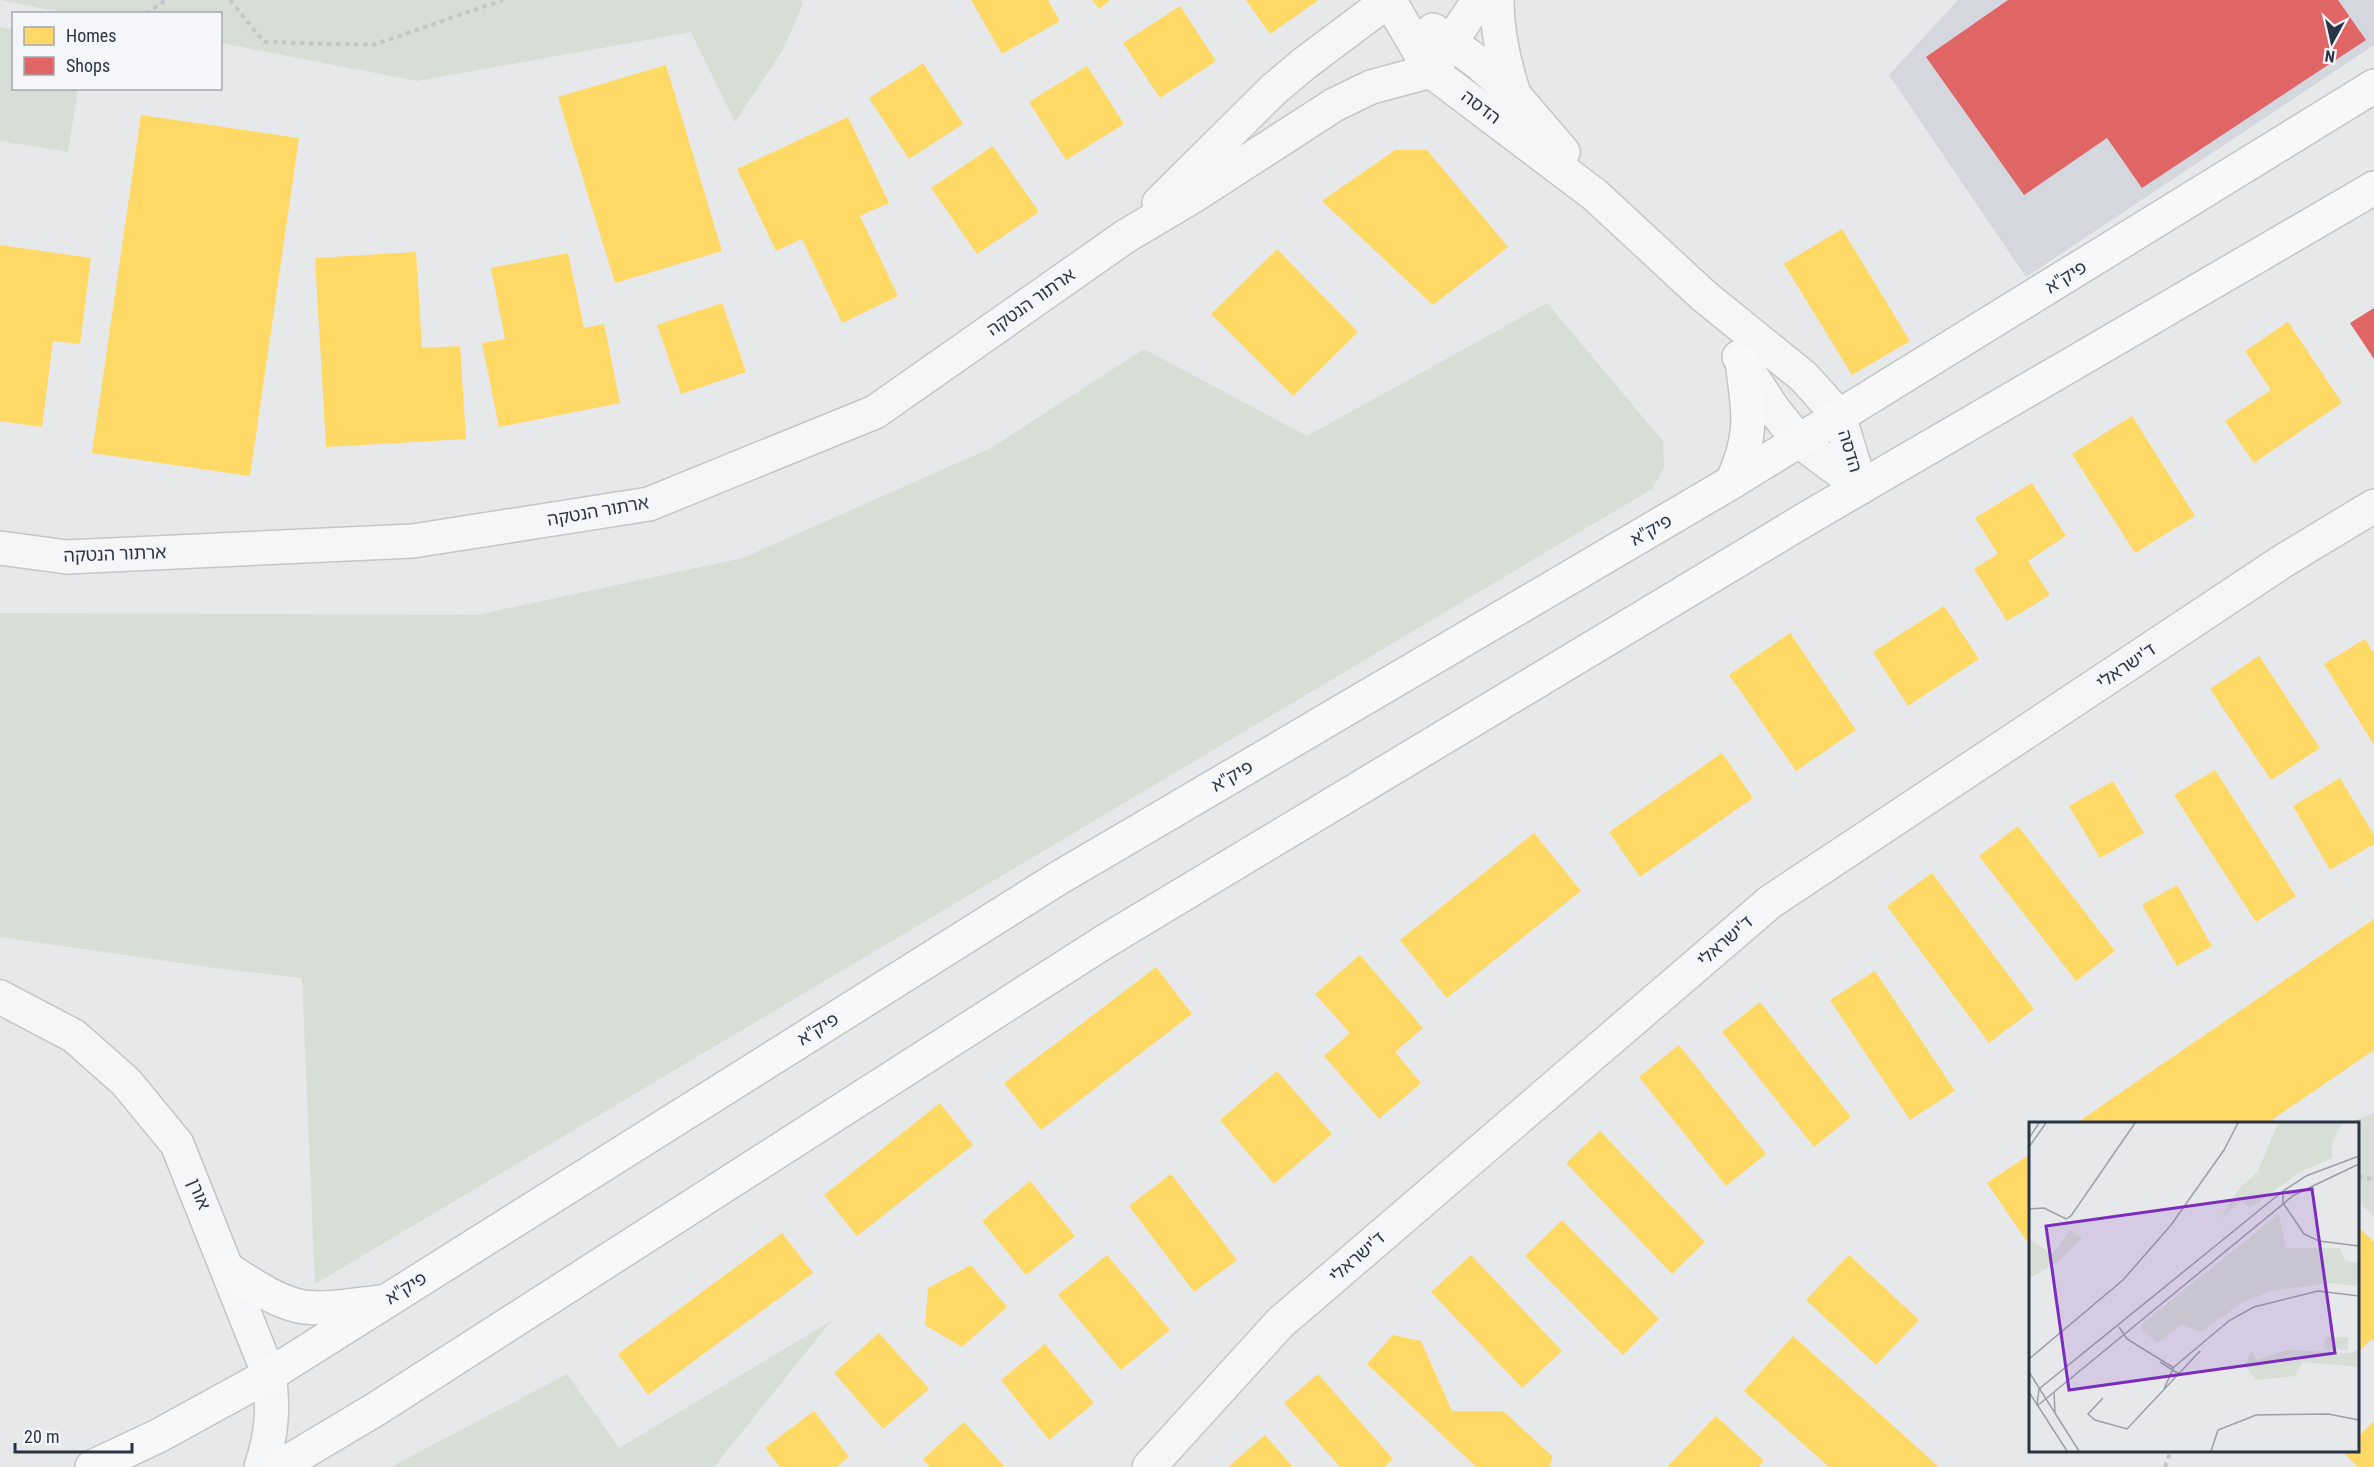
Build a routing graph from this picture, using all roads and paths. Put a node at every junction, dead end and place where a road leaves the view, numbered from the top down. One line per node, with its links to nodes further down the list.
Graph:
1 (166, 0): 7 (path)
2 (230, 0): 3 (path)
3 (503, 0)
4 (1389, 0): 8 (street, הדסה); 9 (street, הדסה); 14 (street, ארתור הנטקה)
5 (1479, 0): 8 (street)
6 (1497, 0): 11 (street)
7 (149, 12)
8 (1451, 43): 9 (street); 11 (street, הדסה)
9 (1431, 71): 13 (street, הדסה); 14 (street, ארתור הנטקה)
10 (2374, 86): 17 (main road, פיק"א)
11 (1515, 96): 13 (street, הדסה)
12 (2374, 188): 20 (main road)
13 (1595, 195): 15 (street, הדסה)
14 (1126, 236): 22 (street, ארתור הנטקה)
15 (1704, 296): 16 (street, הדסה); 17 (street, הדסה)
16 (1742, 362): 18 (street, הדסה); 19 (main road)
17 (1839, 416): 18 (main road, פיק"א); 20 (street, הדסה)
18 (1799, 441): 19 (main road, פיק"א); 20 (street, הדסה)
19 (1732, 482): 27 (main road, פיק"א)
20 (1861, 488): 32 (main road)
21 (2374, 506): 33 (street, ד'ישראלי)
22 (0, 548)
23 (0, 998): 26 (street, אורן)
24 (2359, 1176): 25 (path)
25 (2374, 1180)
26 (229, 1270): 27 (main road); 28 (street, אורן)
27 (384, 1302): 28 (main road, פיק"א)
28 (269, 1375): 30 (main road, פיק"א); 31 (street, אורן)
29 (2170, 1452): 34 (path)
30 (92, 1467)
31 (261, 1467)
32 (279, 1467)
33 (1149, 1467)
34 (2165, 1467)

